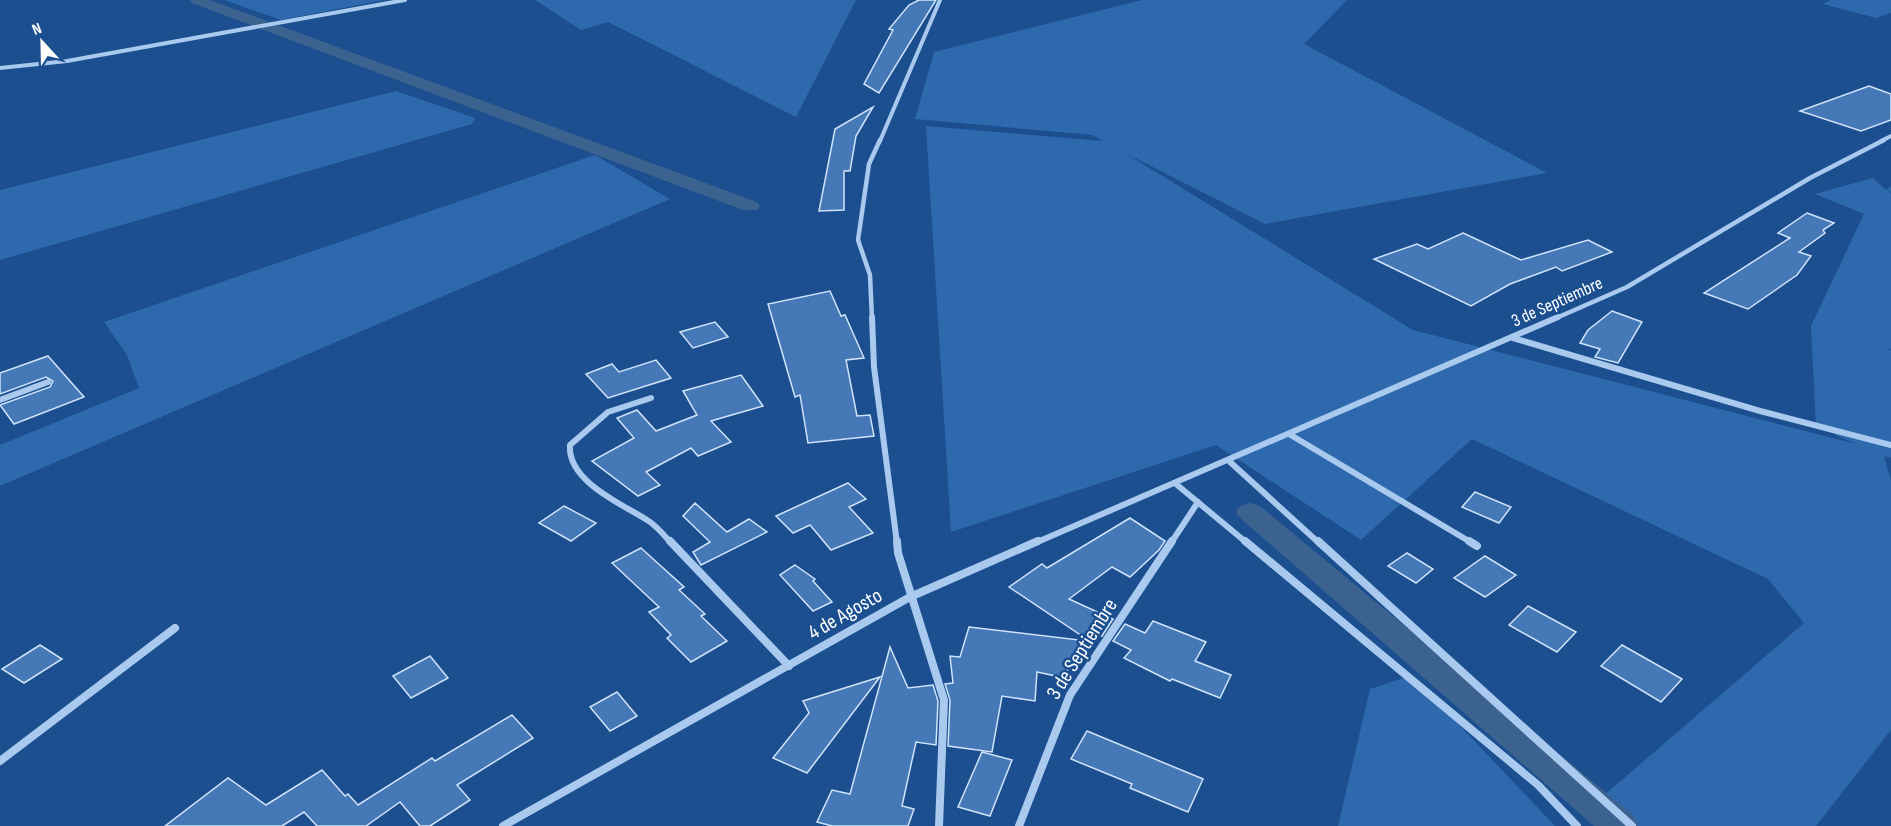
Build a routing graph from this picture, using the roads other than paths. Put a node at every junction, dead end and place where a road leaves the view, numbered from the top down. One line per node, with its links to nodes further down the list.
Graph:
1 (405, 0): 3 (street)
2 (940, 0): 15 (street)
3 (0, 68)
4 (1891, 136): 5 (street, 3 de Septiembre)
5 (1512, 338): 9 (street, 3 de Septiembre); 10 (street)
6 (48, 382): 8 (street)
7 (651, 398): 17 (street)
8 (0, 400)
9 (1289, 435): 11 (street, 3 de Septiembre); 14 (street)
10 (1891, 445)
11 (1225, 463): 12 (street, 4 de Agosto); 23 (street)
12 (1176, 483): 13 (street); 15 (street, 4 de Agosto)
13 (1198, 502): 21 (street, 3 de Septiembre); 22 (street)
14 (1477, 546)
15 (910, 597): 17 (street, 4 de Agosto); 20 (street)
16 (175, 628): 18 (street)
17 (789, 666): 19 (street, 4 de Agosto)
18 (0, 761)
19 (503, 826)
20 (939, 826)
21 (1018, 826)
22 (1577, 826)
23 (1632, 826)

